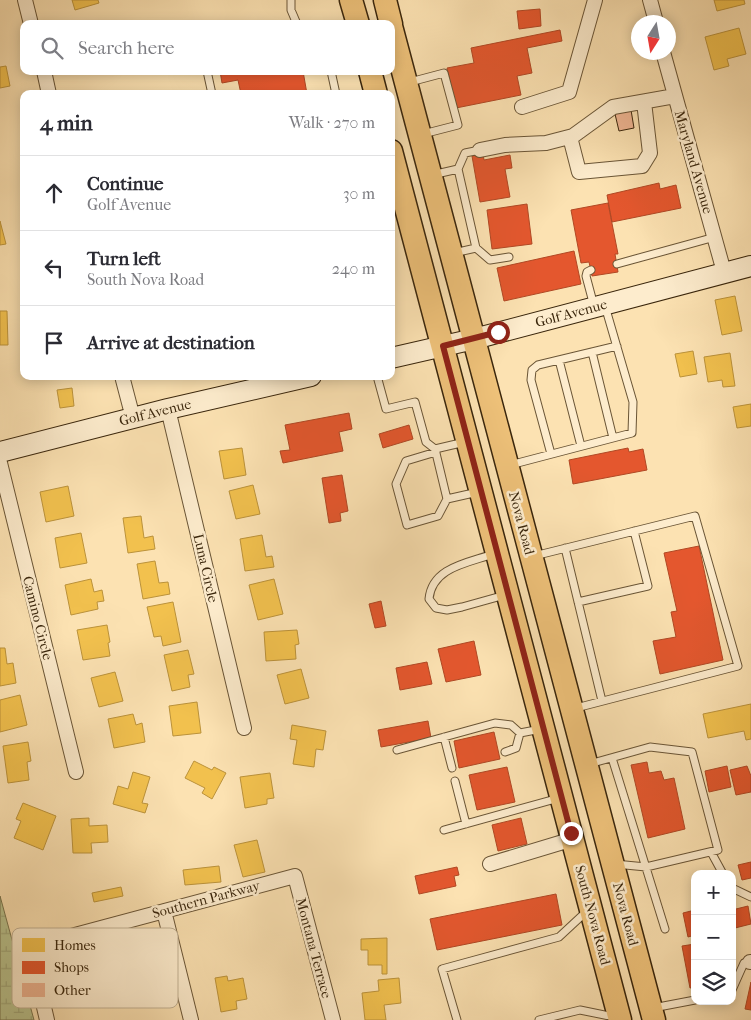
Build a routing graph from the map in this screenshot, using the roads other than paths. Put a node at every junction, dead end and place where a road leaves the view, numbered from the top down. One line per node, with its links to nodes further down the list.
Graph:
1 (25, 0): 8 (street)
2 (291, 0): 9 (lane)
3 (351, 0): 10 (main road)
4 (384, 0): 11 (main road, Nova Road)
5 (595, 0): 25 (street)
6 (650, 0): 7 (street)
7 (654, 15)
8 (30, 20)
9 (295, 20)
10 (357, 20)
11 (390, 20)
12 (395, 40): 18 (main road, Nova Road)
13 (665, 60): 23 (street, Maryland Avenue)
14 (45, 75): 19 (street)
15 (208, 75): 20 (lane)
16 (332, 75): 21 (lane)
17 (371, 75): 22 (main road)
18 (406, 83): 26 (main road, Nova Road); 26 (lane)
19 (48, 90)
20 (211, 90)
21 (335, 90)
22 (375, 90)
23 (675, 96): 24 (street); 32 (street, Maryland Avenue)
24 (644, 102): 27 (street); 27 (street)
25 (522, 107)
26 (420, 135): 30 (main road, Nova Road)
27 (570, 137): 28 (street)
28 (480, 150): 29 (lane)
29 (458, 169): 30 (lane); 33 (lane)
30 (431, 176): 34 (main road, Nova Road)
31 (395, 179): 42 (main road)
32 (715, 237): 36 (lane); 39 (street, Maryland Avenue)
33 (476, 248): 34 (lane); 35 (lane)
34 (451, 253): 41 (main road, Nova Road)
35 (509, 257)
36 (617, 264)
37 (751, 266): 39 (street, Golf Avenue)
38 (591, 270): 40 (lane)
39 (724, 272): 40 (street, Golf Avenue)
40 (599, 305): 41 (street, Golf Avenue); 43 (lane)
41 (474, 339): 42 (street, Golf Avenue); 59 (main road, Nova Road)
42 (443, 346): 45 (street, Golf Avenue); 53 (main road, South Nova Road)
43 (616, 346): 44 (lane); 52 (lane)
44 (592, 352): 46 (lane); 52 (lane)
45 (395, 357)
46 (560, 360): 54 (lane); 57 (lane)
47 (123, 380): 51 (street)
48 (294, 380): 50 (street, Golf Avenue)
49 (378, 380): 55 (lane)
50 (168, 409): 51 (street, Golf Avenue); 71 (street, Luna Circle)
51 (133, 418): 56 (street, Golf Avenue)
52 (614, 438): 54 (lane)
53 (468, 441): 55 (lane); 60 (main road, South Nova Road)
54 (581, 446): 57 (lane)
55 (436, 451): 61 (lane); 61 (lane)
56 (0, 452)
57 (552, 454): 59 (lane)
58 (0, 463): 80 (street, Camino Circle)
59 (507, 465): 65 (main road, Nova Road)
60 (481, 491): 61 (lane); 64 (main road, South Nova Road)
61 (447, 499)
62 (634, 531): 63 (lane); 67 (lane); 69 (lane)
63 (565, 548): 65 (lane); 67 (lane)
64 (497, 553): 66 (main road, South Nova Road); 66 (lane)
65 (531, 556): 68 (main road, Nova Road)
66 (508, 594): 68 (main road); 72 (main road, South Nova Road)
67 (578, 602): 69 (lane)
68 (551, 631): 70 (main road, Nova Road)
69 (602, 701): 70 (lane)
70 (572, 708): 78 (main road, Nova Road)
71 (244, 728)
72 (544, 728): 73 (lane); 82 (main road, South Nova Road)
73 (520, 733): 74 (lane); 76 (lane)
74 (444, 737): 75 (lane); 79 (lane)
75 (398, 750)
76 (505, 752)
77 (612, 758): 78 (lane); 86 (lane); 89 (lane)
78 (586, 765): 88 (main road, Nova Road)
79 (452, 768)
80 (76, 772)
81 (455, 781): 83 (lane)
82 (562, 797): 83 (lane); 85 (main road, South Nova Road)
83 (466, 824): 84 (lane)
84 (444, 830)
85 (572, 836): 87 (street); 88 (main road); 94 (main road, South Nova Road)
86 (711, 852): 89 (lane); 90 (lane)
87 (490, 864)
88 (612, 864): 89 (lane); 103 (main road, Nova Road)
89 (646, 867): 98 (lane)
90 (721, 870)
91 (295, 876): 95 (street, Southern Parkway); 106 (street, Montana Terrace)
92 (736, 890): 93 (lane)
93 (751, 897)
94 (591, 907): 104 (main road, South Nova Road); 107 (lane)
95 (164, 911): 96 (street, Southern Parkway); 97 (street)
96 (101, 928)
97 (168, 928)
98 (665, 929)
99 (751, 962): 101 (lane)
100 (178, 968): 105 (street)
101 (736, 981)
102 (691, 1001): 103 (lane)
103 (652, 1014)
104 (620, 1019): 108 (lane)
105 (191, 1020)
106 (333, 1020)
107 (457, 1020)
108 (539, 1020)

